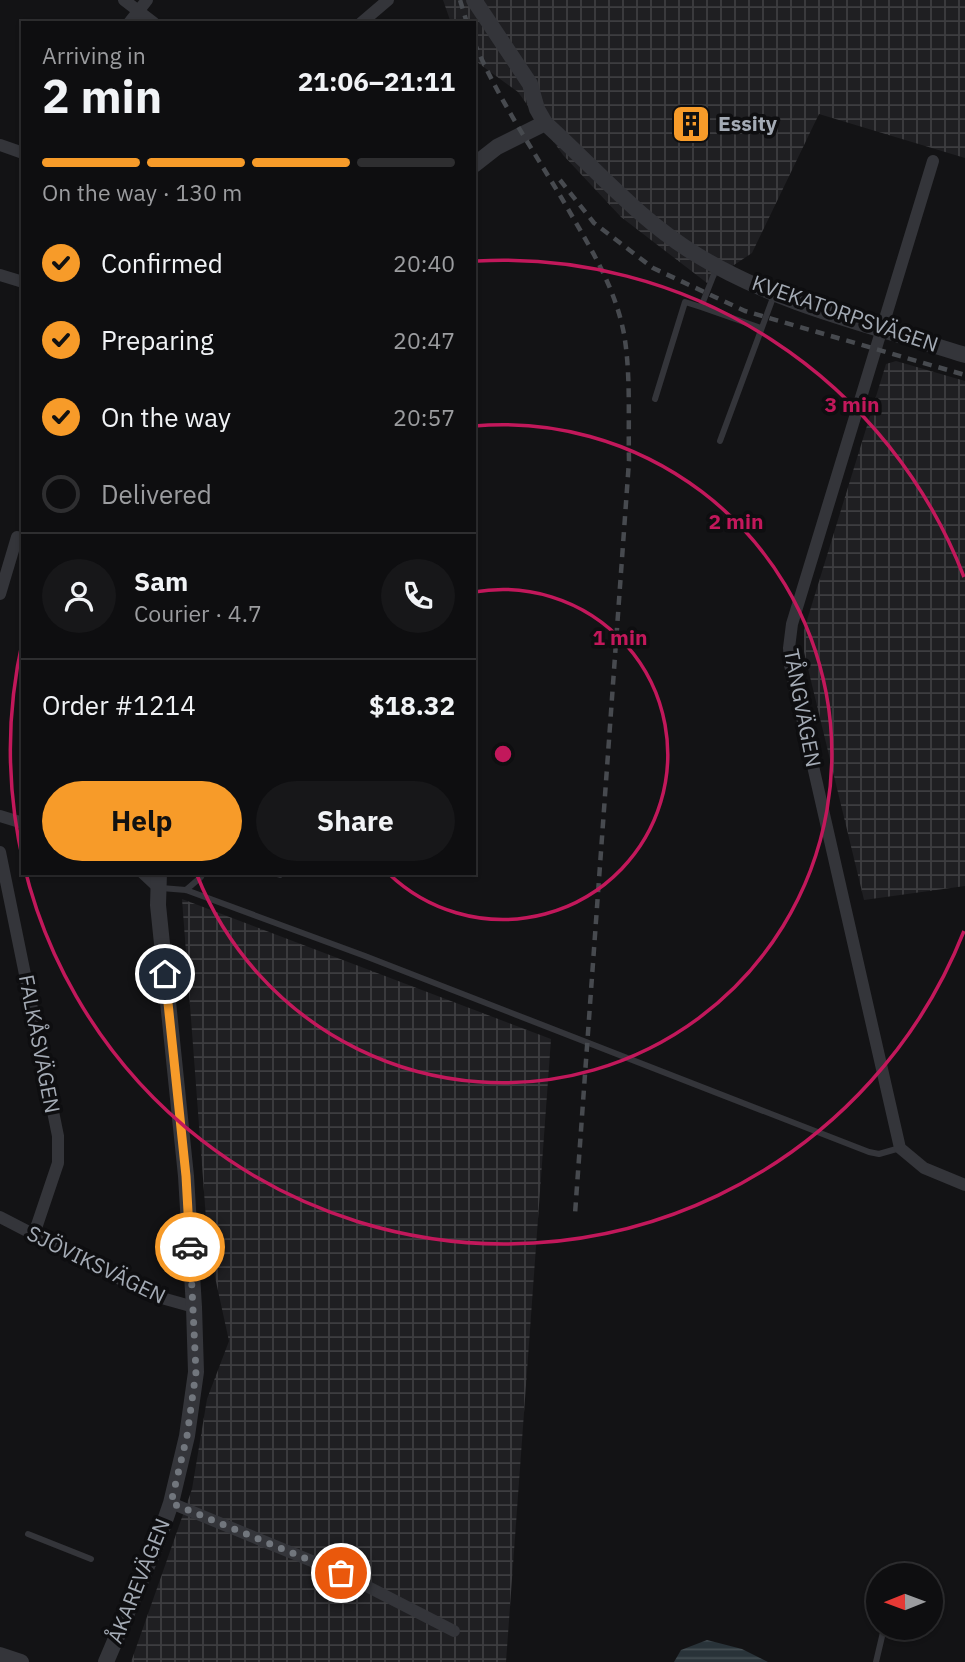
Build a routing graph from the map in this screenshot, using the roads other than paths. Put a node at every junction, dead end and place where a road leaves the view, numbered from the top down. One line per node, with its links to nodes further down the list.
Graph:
1 (124, 0): 4 (street)
2 (388, 0): 7 (street)
3 (474, 0): 8 (street, KVEKATORPSVÄGEN)
4 (142, 5): 5 (street); 6 (street)
5 (130, 21)
6 (154, 21)
7 (363, 21)
8 (545, 123): 12 (street); 13 (street, KVEKATORPSVÄGEN)
9 (0, 145): 10 (street)
10 (21, 152)
11 (933, 161): 19 (street, TÅNGVÄGEN)
12 (476, 163)
13 (717, 267): 16 (street, KVEKATORPSVÄGEN); 17 (lane)
14 (0, 275): 15 (street)
15 (21, 281)
16 (774, 293): 18 (lane); 19 (street, KVEKATORPSVÄGEN)
17 (701, 307): 18 (lane); 21 (lane)
18 (761, 328): 22 (lane)
19 (883, 329): 20 (street, KVEKATORPSVÄGEN); 31 (street, TÅNGVÄGEN)
20 (965, 355)
21 (656, 399)
22 (720, 441)
23 (17, 537): 24 (street)
24 (0, 594)
25 (0, 816): 26 (street)
26 (21, 822)
27 (0, 852): 34 (street, FALKÅSVÄGEN)
28 (202, 875): 30 (lane)
29 (159, 881): 30 (lane); 35 (street, ÅKAREVÄGEN)
30 (186, 890): 31 (lane)
31 (900, 1148): 32 (street)
32 (965, 1185)
33 (0, 1217): 34 (street, SJÖVIKSVÄGEN)
34 (34, 1234): 35 (street, SJÖVIKSVÄGEN)
35 (194, 1307): 36 (street, ÅKAREVÄGEN)
36 (171, 1503): 39 (street); 43 (street, ÅKAREVÄGEN)
37 (28, 1534): 38 (lane)
38 (91, 1559)
39 (454, 1631)
40 (881, 1640): 44 (lane)
41 (0, 1655): 42 (street)
42 (21, 1662)
43 (106, 1662)
44 (876, 1662)

